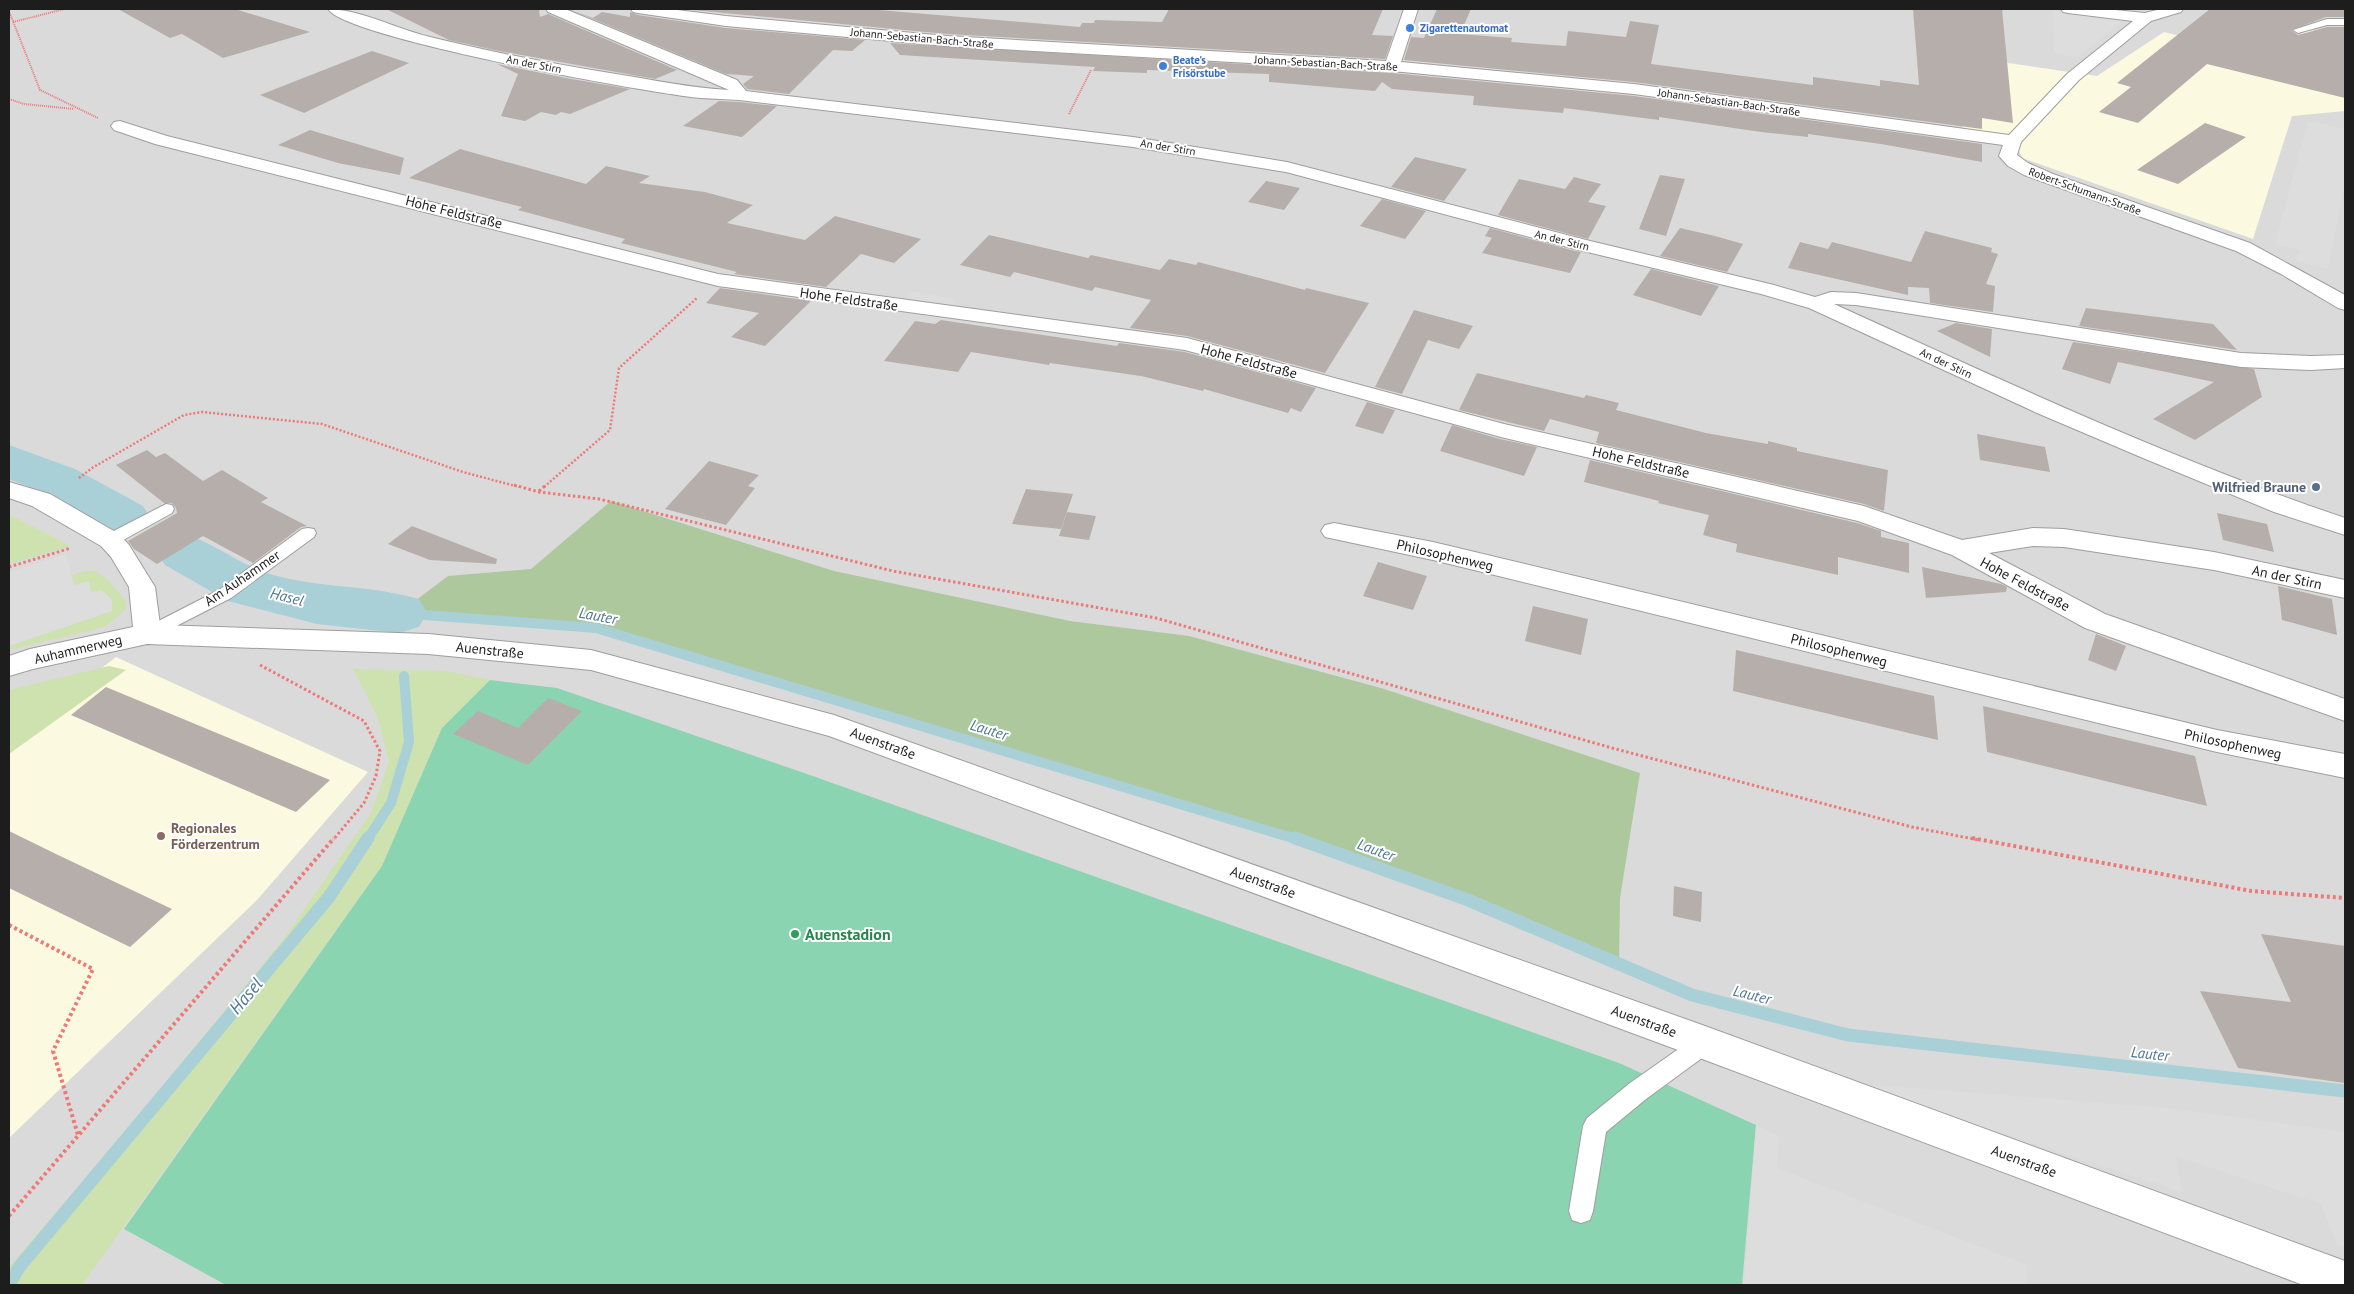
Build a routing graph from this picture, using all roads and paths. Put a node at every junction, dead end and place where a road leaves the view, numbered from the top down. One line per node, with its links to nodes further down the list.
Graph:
1 (65, 9): 10 (path)
2 (335, 9): 15 (street, An der Stirn)
3 (553, 9): 15 (street)
4 (638, 9): 14 (street, Johann-Sebastian-Bach-Straße)
5 (1411, 9): 14 (street)
6 (2068, 9): 9 (street)
7 (2176, 9): 9 (street)
8 (9, 11): 10 (path)
9 (2146, 18): 20 (street)
10 (13, 22): 17 (path)
11 (2345, 22): 12 (lane)
12 (2298, 30)
13 (1096, 63): 18 (path)
14 (1392, 66): 20 (street, Johann-Sebastian-Bach-Straße)
15 (739, 95): 22 (street, An der Stirn)
16 (9, 98): 17 (path)
17 (78, 110): 19 (path)
18 (1067, 119)
19 (120, 126): 21 (street, Hohe Feldstraße)
20 (2013, 141): 23 (street, Robert-Schumann-Straße)
21 (718, 280): 27 (path); 33 (street, Hohe Feldstraße)
22 (1816, 304): 24 (street); 29 (street, An der Stirn)
23 (2345, 304)
24 (2345, 361)
25 (79, 478): 27 (path)
26 (9, 490): 32 (street)
27 (538, 492): 41 (path)
28 (166, 509): 32 (lane)
29 (2345, 527)
30 (1334, 531): 40 (street, Philosophenweg)
31 (308, 533): 36 (lane, Am Auhammer)
32 (106, 538): 34 (path); 36 (street)
33 (1961, 549): 35 (street, An der Stirn); 39 (street, Hohe Feldstraße)
34 (9, 567)
35 (2345, 589)
36 (147, 634): 37 (street, Auenstraße); 38 (street, Auhammerweg)
37 (226, 638): 43 (street, Auenstraße); 44 (path)
38 (9, 666)
39 (2345, 710)
40 (2345, 766)
41 (2345, 898)
42 (9, 925): 44 (path)
43 (1705, 1043): 45 (lane); 47 (street, Auenstraße)
44 (78, 1135): 46 (path)
45 (1581, 1211)
46 (9, 1216)
47 (2345, 1281)

